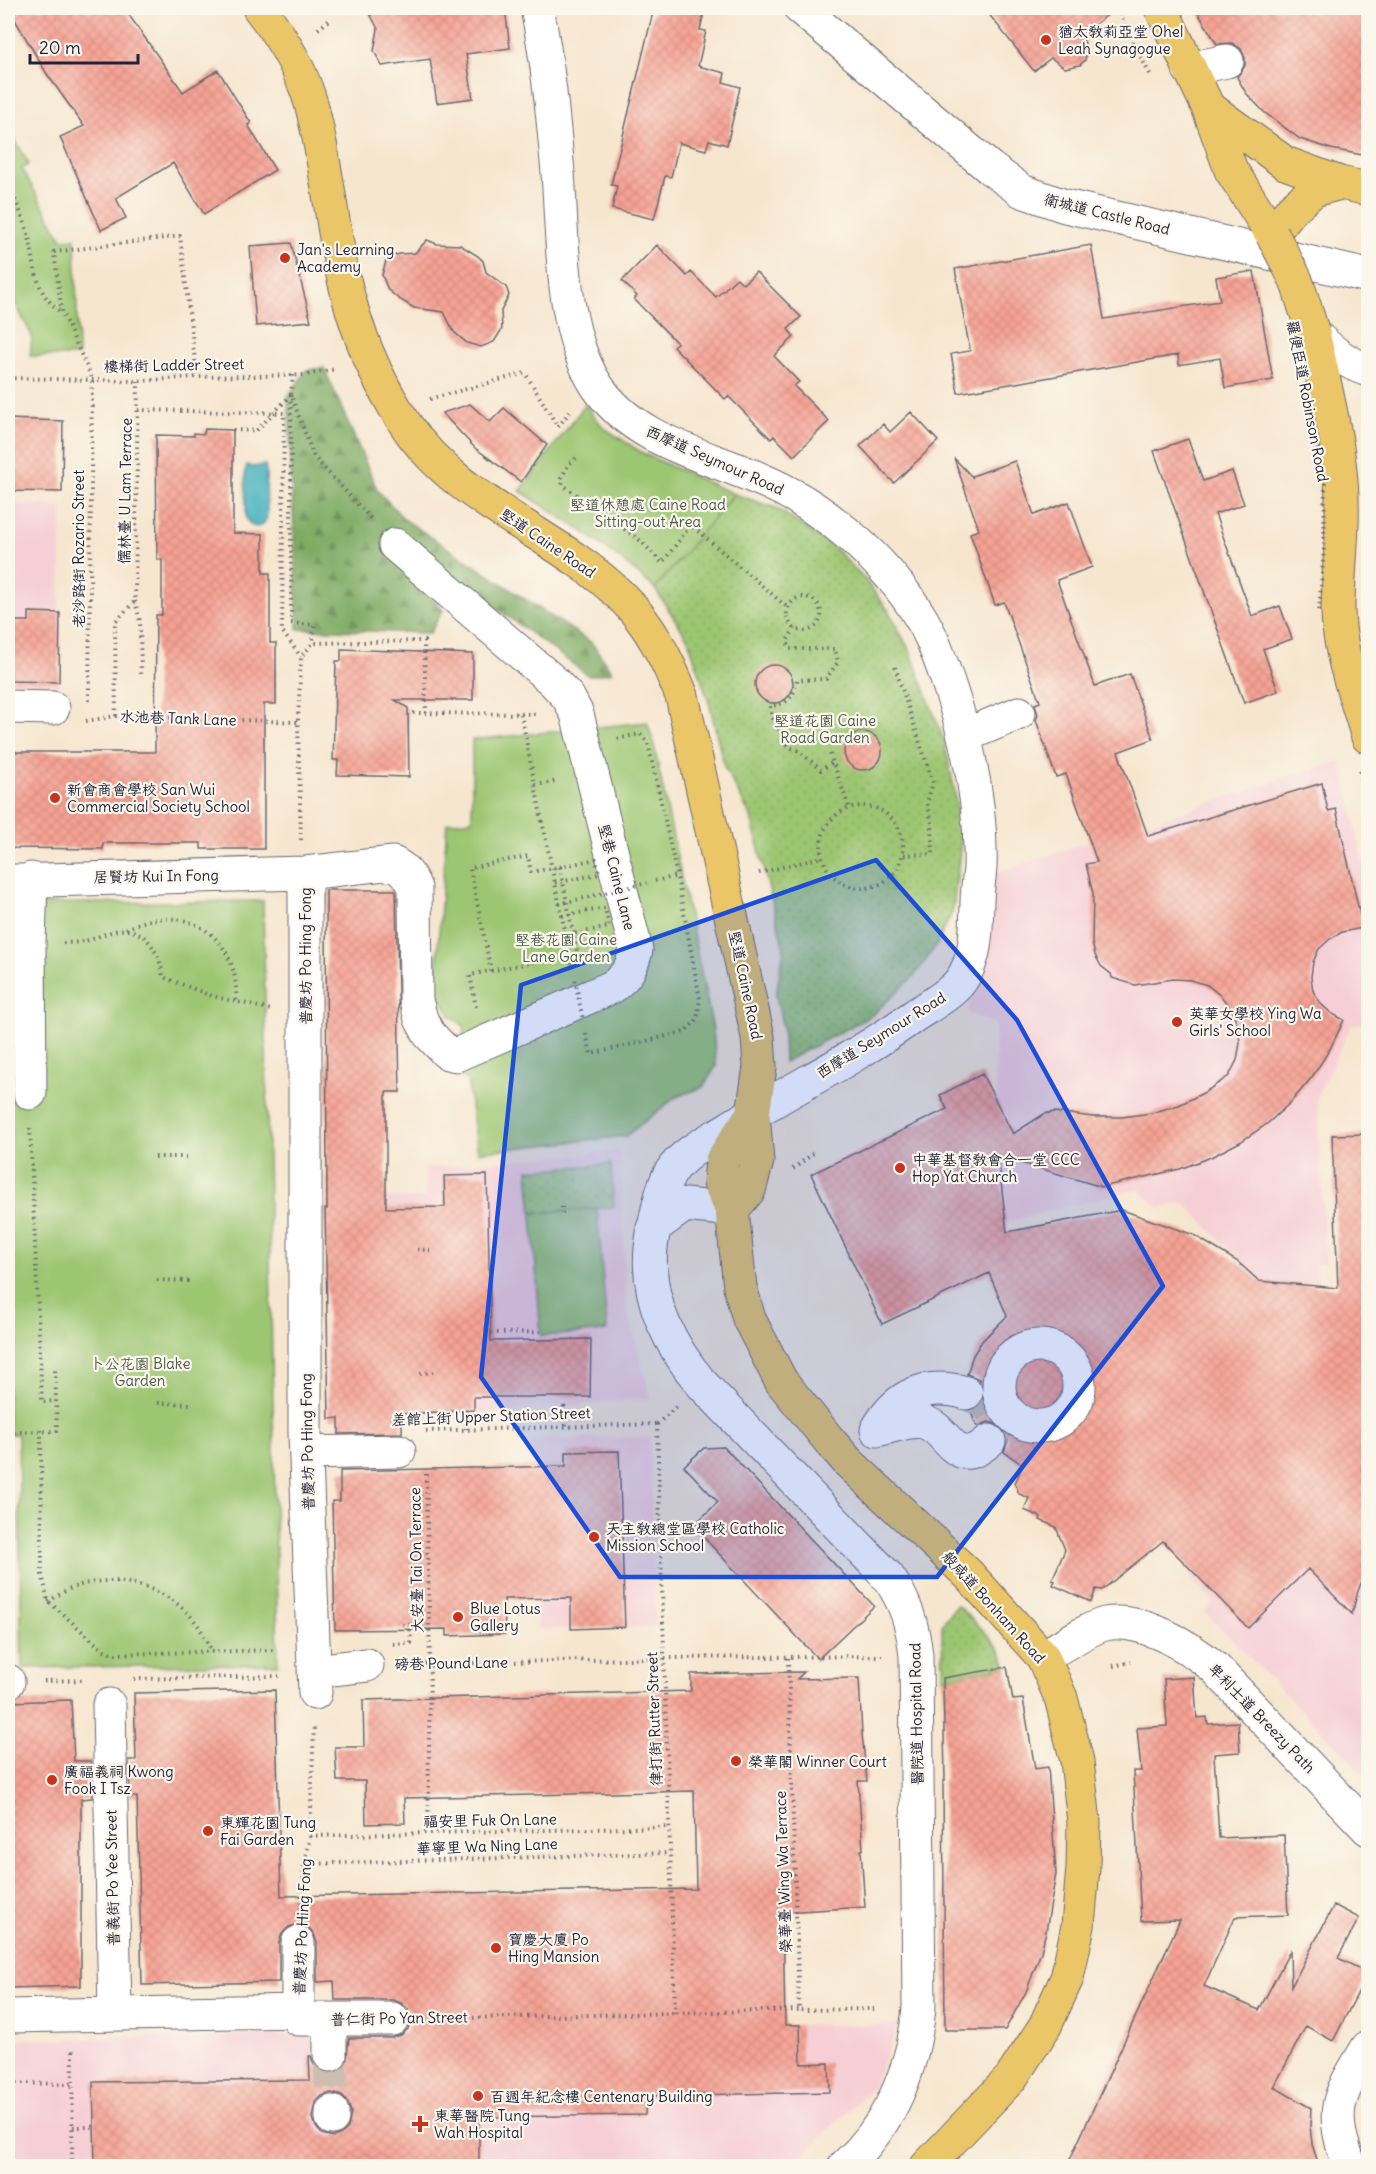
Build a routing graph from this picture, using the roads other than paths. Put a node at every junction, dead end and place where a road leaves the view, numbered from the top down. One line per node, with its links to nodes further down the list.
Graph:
1 (259, 8): 24 (main road, 堅道 Caine Road)
2 (537, 8): 19 (street, 西摩道 Seymour Road)
3 (800, 8): 10 (street, 衛城道 Castle Road)
4 (1161, 8): 6 (main road, 羅便臣道 Robinson Road)
5 (1227, 61): 6 (street)
6 (1189, 69): 7 (main road, 羅便臣道 Robinson Road)
7 (1208, 107): 8 (main road, 羅便臣道 Robinson Road); 9 (main road, 羅便臣道 Robinson Road)
8 (1354, 186): 9 (main road)
9 (1272, 234): 11 (main road, 羅便臣道 Robinson Road, bridge)
10 (1368, 276)
11 (1308, 346): 12 (street); 13 (main road, 羅便臣道 Robinson Road)
12 (1368, 370)
13 (1341, 478): 14 (main road); 20 (main road, 羅便臣道 Robinson Road)
14 (1368, 498)
15 (395, 544): 21 (street, 堅巷 Caine Lane)
16 (8, 707): 18 (street)
17 (1019, 713): 19 (street)
18 (66, 716)
19 (964, 736): 24 (street, 西摩道 Seymour Road)
20 (1368, 737)
21 (303, 860): 22 (street, 居賢坊 Kui In Fong); 31 (street, 普慶坊 Po Hing Fong)
22 (19, 880): 23 (street)
23 (30, 1093)
24 (753, 1113): 25 (main road); 26 (street, 醫院道 Hospital Road)
25 (732, 1210): 26 (street); 32 (main road, 般咸道 Bonham Road)
26 (653, 1228): 45 (street, 醫院道 Hospital Road)
27 (966, 1393): 28 (street)
28 (877, 1430): 29 (street); 32 (street)
29 (989, 1441)
30 (416, 1448): 31 (street)
31 (306, 1453): 34 (street, 普慶坊 Po Hing Fong)
32 (848, 1462): 33 (main road, 般咸道 Bonham Road)
33 (1043, 1657): 36 (street, 卑利士道 Breezy Path); 46 (main road, 般咸道 Bonham Road)
34 (367, 1665)
35 (109, 1706): 39 (street, 普義街 Po Yee Street)
36 (1368, 1829)
37 (298, 1943): 38 (street, 普慶坊 Po Hing Fong)
38 (298, 2011): 39 (street, 普仁街 Po Yan Street); 41 (street, 普仁街 Po Yan Street)
39 (115, 2014): 40 (street, 普仁街 Po Yan Street)
40 (8, 2016)
41 (330, 2019): 42 (street, 普仁街 Po Yan Street); 44 (street)
42 (392, 2019)
43 (1368, 2047): 47 (street)
44 (330, 2055)
45 (845, 2166)
46 (927, 2166)
47 (1350, 2166)

